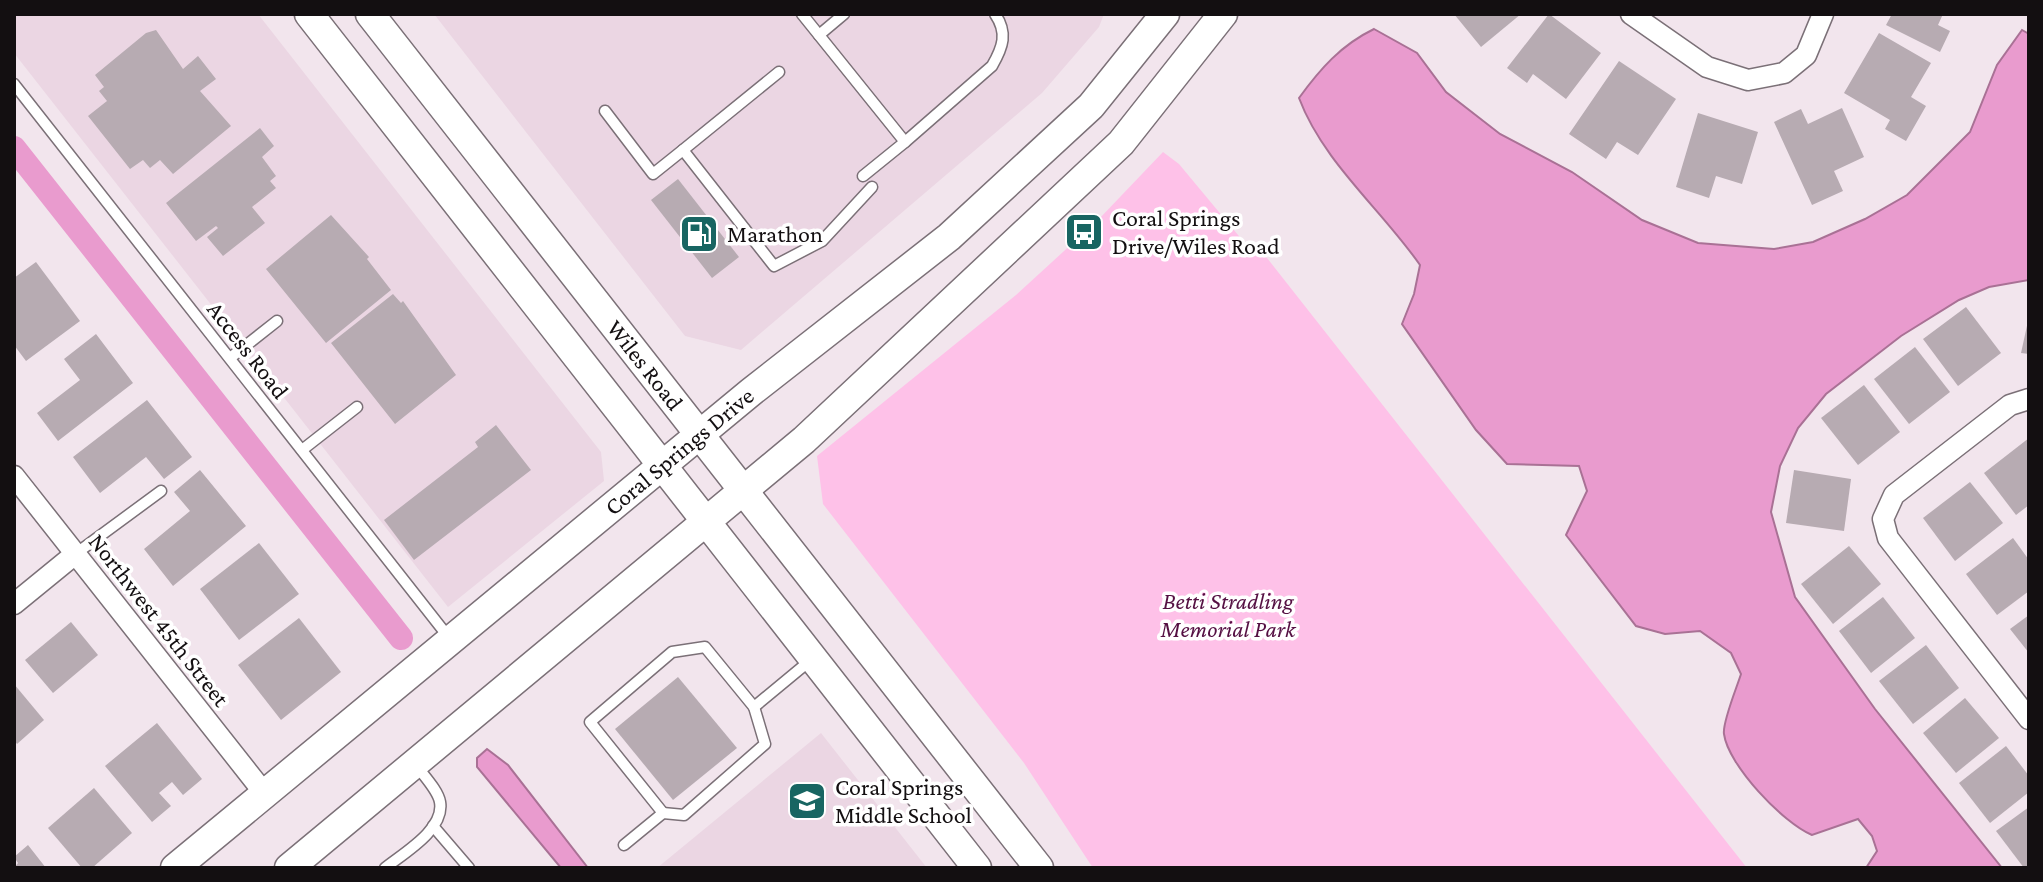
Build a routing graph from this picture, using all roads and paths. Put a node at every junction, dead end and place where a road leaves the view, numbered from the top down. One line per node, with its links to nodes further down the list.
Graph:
1 (309, 14): 26 (main road, Wiles Road)
2 (370, 14): 24 (main road, Wiles Road)
3 (802, 14): 10 (lane)
4 (844, 14): 10 (lane)
5 (995, 14): 16 (lane)
6 (1165, 14): 11 (main road, Coral Springs Drive)
7 (1223, 14): 12 (main road)
8 (1631, 14): 9 (street)
9 (1823, 14)
10 (819, 35): 16 (lane)
11 (1145, 39): 12 (main road); 24 (main road, Coral Springs Drive)
12 (1181, 69): 28 (main road)
13 (779, 72): 17 (lane)
14 (14, 84): 21 (lane, Access Road)
15 (605, 111): 17 (lane)
16 (905, 142): 18 (lane)
17 (683, 150): 19 (lane)
18 (863, 176)
19 (872, 187)
20 (277, 321): 21 (lane)
21 (230, 358): 25 (lane, Access Road)
22 (2029, 399): 36 (street)
23 (357, 407): 25 (lane)
24 (700, 436): 26 (main road, Coral Springs Drive); 28 (main road, Wiles Road)
25 (302, 450): 33 (lane, Access Road)
26 (663, 466): 30 (main road, Wiles Road); 33 (main road, Coral Springs Drive)
27 (14, 476): 31 (street, Northwest 45th Street)
28 (744, 490): 30 (main road); 47 (main road, Wiles Road)
29 (161, 491): 31 (lane)
30 (706, 521): 34 (main road, Wiles Road); 37 (main road)
31 (74, 555): 32 (street); 38 (street, Northwest 45th Street)
32 (14, 604)
33 (451, 640): 38 (main road, Coral Springs Drive)
34 (814, 657): 35 (lane); 46 (main road, Wiles Road)
35 (754, 707): 39 (lane); 39 (lane)
36 (2029, 719)
37 (414, 763): 40 (lane); 43 (main road)
38 (265, 794): 42 (main road, Coral Springs Drive)
39 (663, 813): 41 (lane)
40 (433, 826): 44 (lane); 45 (lane)
41 (624, 845)
42 (175, 868)
43 (289, 868)
44 (385, 868)
45 (469, 868)
46 (977, 868)
47 (1039, 868)

